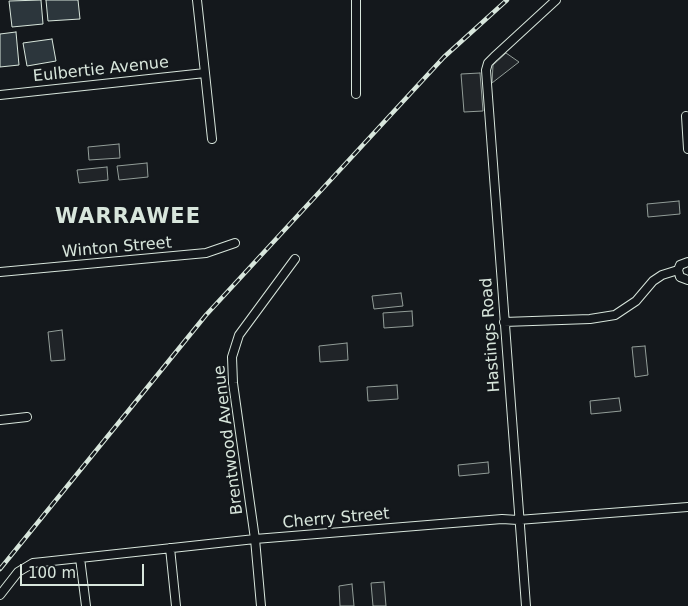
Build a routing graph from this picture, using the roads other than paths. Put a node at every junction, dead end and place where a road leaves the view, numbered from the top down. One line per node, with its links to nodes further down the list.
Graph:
1 (197, 0): 4 (street)
2 (356, 0): 5 (street)
3 (556, 0): 16 (street, Hastings Road)
4 (205, 73): 6 (street, Eulbertie Avenue); 8 (street)
5 (356, 94)
6 (0, 95)
7 (686, 116): 9 (street)
8 (212, 139)
9 (688, 148)
10 (235, 243): 14 (street, Winton Street)
11 (295, 259): 21 (street, Brentwood Avenue)
12 (688, 262): 13 (street)
13 (678, 270): 15 (street); 16 (street)
14 (0, 272)
15 (688, 280)
16 (504, 322): 20 (street, Hastings Road)
17 (27, 417): 18 (street)
18 (0, 420)
19 (688, 507): 20 (street, Cherry Street)
20 (518, 520): 21 (street, Cherry Street); 28 (street, Hastings Road)
21 (256, 539): 22 (street, Cherry Street); 27 (street, Brentwood Avenue)
22 (170, 548): 23 (street, Cherry Street); 26 (street)
23 (80, 558): 24 (street, Cherry Street); 25 (street)
24 (0, 596)
25 (86, 606)
26 (176, 606)
27 (261, 606)
28 (526, 606)

